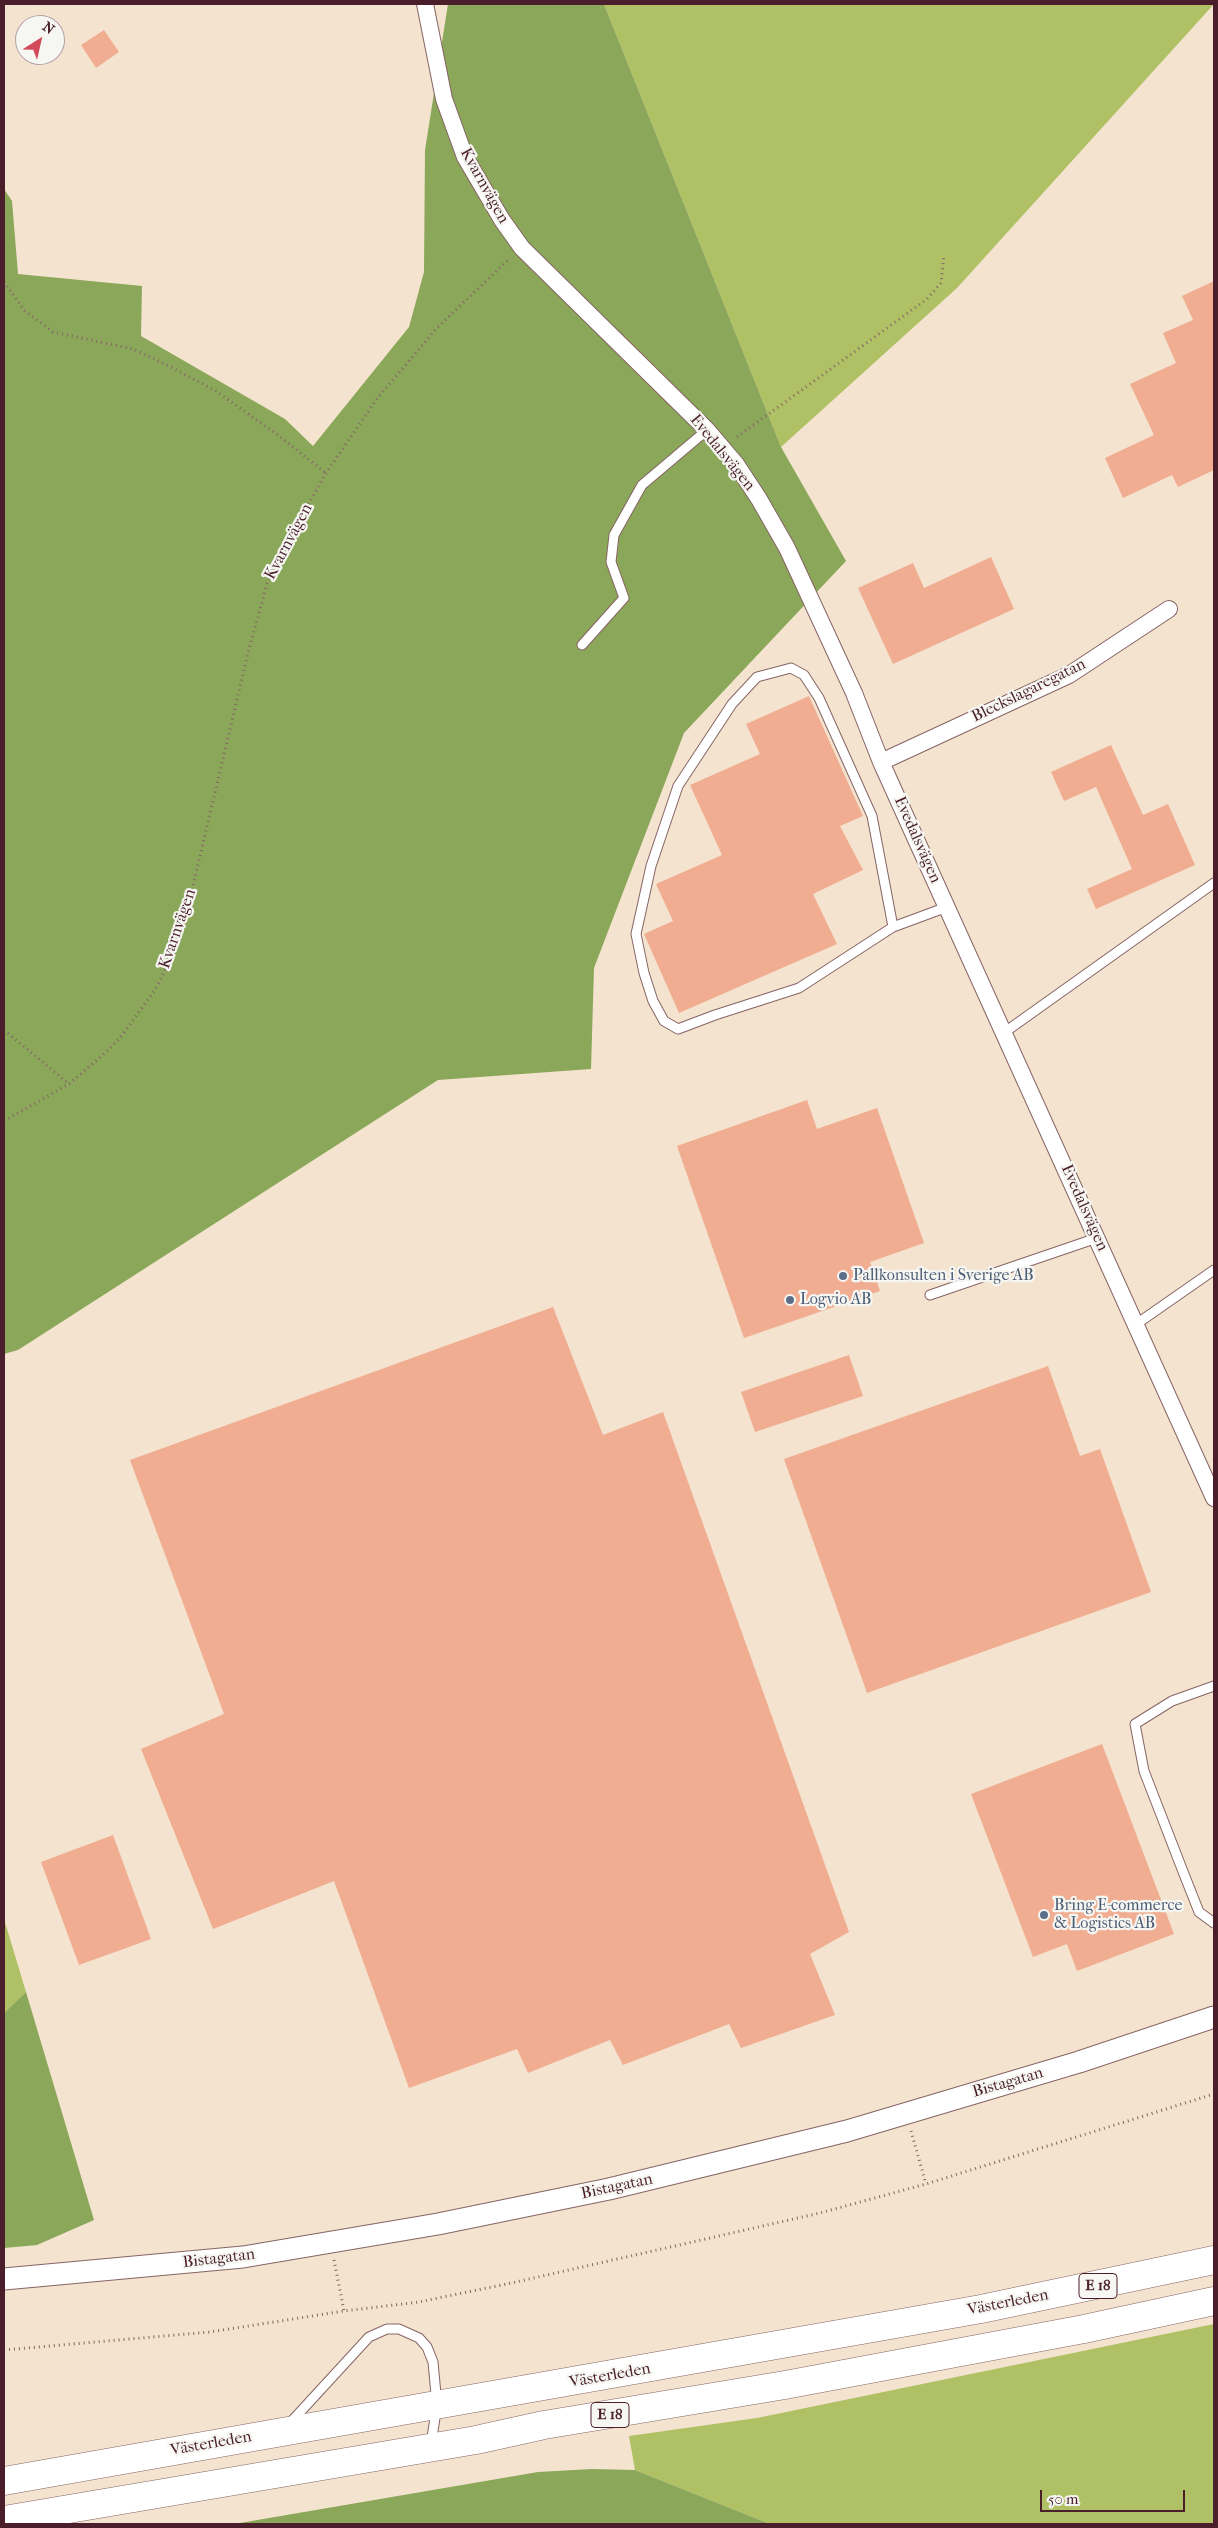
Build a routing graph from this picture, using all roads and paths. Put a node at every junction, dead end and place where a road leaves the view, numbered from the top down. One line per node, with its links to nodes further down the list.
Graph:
1 (425, 4): 2 (street, Kvarnvägen)
2 (522, 248): 5 (street, Evedalsvägen); 7 (path, Kvarnvägen)
3 (944, 256): 6 (path)
4 (4, 282): 7 (path)
5 (707, 430): 6 (street, Evedalsvägen); 9 (lane)
6 (722, 448): 10 (street, Evedalsvägen)
7 (326, 473): 16 (path, Kvarnvägen)
8 (1169, 609): 10 (street, Bleckslagaregatan)
9 (582, 645)
10 (881, 762): 12 (street, Evedalsvägen)
11 (1214, 883): 15 (lane)
12 (947, 907): 13 (lane); 15 (street, Evedalsvägen)
13 (893, 928): 13 (lane)
14 (4, 1030): 16 (path)
15 (1005, 1032): 18 (street, Evedalsvägen)
16 (68, 1084): 17 (path, Kvarnvägen)
17 (4, 1121)
18 (1097, 1238): 20 (lane); 21 (street, Evedalsvägen)
19 (1214, 1270): 21 (lane)
20 (930, 1295)
21 (1135, 1325): 22 (street, Evedalsvägen)
22 (1214, 1498)
23 (1214, 1686): 24 (lane)
24 (1214, 1922)
25 (1214, 2017): 27 (street, Bistagatan)
26 (1214, 2094): 28 (path)
27 (906, 2113): 28 (path); 29 (street, Bistagatan)
28 (926, 2184): 33 (path)
29 (330, 2244): 31 (street, Bistagatan); 33 (path)
30 (1214, 2260): 35 (highway, Västerleden / E 18)
31 (4, 2279)
32 (1214, 2302): 37 (highway, E 18)
33 (344, 2311): 34 (path)
34 (4, 2350)
35 (438, 2405): 36 (highway, Västerleden / E 18); 36 (lane); 37 (lane)
36 (282, 2432): 38 (highway, Västerleden / E 18)
37 (431, 2447): 39 (highway, E 18)
38 (4, 2482)
39 (4, 2520)

